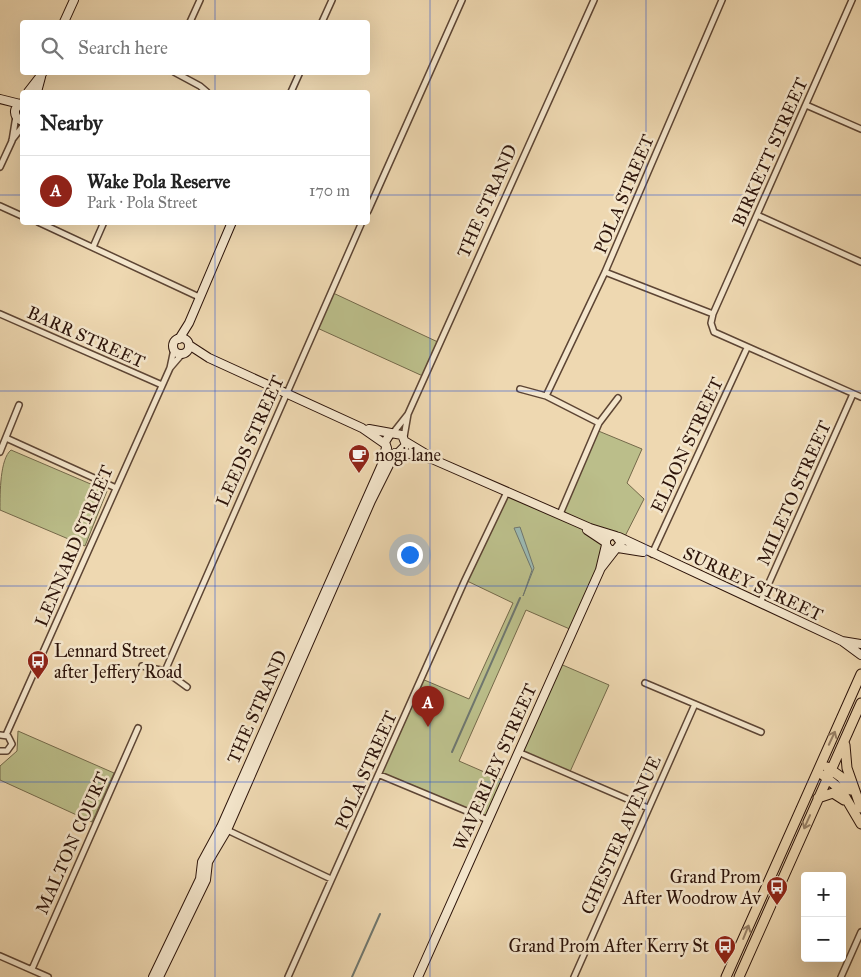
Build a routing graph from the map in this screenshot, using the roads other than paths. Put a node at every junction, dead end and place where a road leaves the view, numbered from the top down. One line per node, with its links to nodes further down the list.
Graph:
1 (74, 0): 8 (street)
2 (200, 0): 9 (street)
3 (332, 0): 10 (street)
4 (462, 0): 28 (street)
5 (594, 0): 57 (street, THE STRAND)
6 (722, 0): 37 (street, POLA STREET)
7 (852, 0): 21 (street, BIRKETT STREET)
8 (65, 20)
9 (191, 20)
10 (323, 20)
11 (41, 75): 15 (street)
12 (41, 75): 16 (street)
13 (180, 75): 17 (street)
14 (299, 75): 18 (street)
15 (29, 90)
16 (38, 90)
17 (205, 90)
18 (292, 90)
19 (0, 100): 20 (street); 22 (street)
20 (20, 103)
21 (806, 105): 23 (street); 30 (street, BIRKETT STREET)
22 (18, 116): 25 (street)
23 (861, 129)
24 (20, 130): 25 (street)
25 (12, 141): 26 (street)
26 (0, 167)
27 (0, 206): 29 (street)
28 (370, 207)
29 (20, 215)
30 (757, 216): 36 (street); 40 (street, BIRKETT STREET)
31 (45, 225): 35 (street)
32 (103, 225): 35 (street)
33 (231, 225): 38 (street, LENNARD STREET)
34 (361, 225): 51 (street, LEEDS STREET)
35 (93, 247): 38 (street)
36 (861, 262)
37 (605, 272): 40 (street); 53 (street, POLA STREET)
38 (199, 297): 41 (street, LENNARD STREET)
39 (0, 314): 49 (street, BARR STREET)
40 (713, 314): 44 (street)
41 (189, 323): 42 (street, LENNARD STREET); 43 (street, LENNARD STREET)
42 (179, 339): 43 (street); 45 (street, LENNARD STREET)
43 (188, 343): 46 (street, LENNARD STREET); 47 (street)
44 (747, 348): 52 (street); 74 (street, ELDON STREET)
45 (174, 349): 46 (street); 48 (street, LENNARD STREET)
46 (183, 354): 47 (street); 48 (street, LENNARD STREET)
47 (208, 358): 51 (street)
48 (170, 368): 49 (street, LENNARD STREET)
49 (162, 385): 67 (street, LENNARD STREET)
50 (520, 389): 53 (street)
51 (286, 394): 59 (street); 81 (street, LEEDS STREET)
52 (853, 394): 55 (street); 76 (street, MILETO STREET)
53 (546, 396): 58 (street)
54 (618, 398): 58 (street)
55 (861, 398)
56 (19, 404): 61 (street)
57 (408, 414): 60 (street, THE STRAND); 62 (street, THE STRAND)
58 (600, 423): 69 (street)
59 (362, 428): 60 (street); 63 (street)
60 (392, 433): 62 (street, SURREY STREET); 63 (street, THE STRAND)
61 (6, 438): 64 (street); 67 (street)
62 (405, 440): 65 (street, THE STRAND); 66 (street, SURREY STREET)
63 (386, 445): 65 (street); 102 (street, THE STRAND)
64 (0, 452)
65 (398, 452): 66 (street, SURREY STREET); 102 (street, THE STRAND)
66 (432, 459): 68 (street, SURREY STREET)
67 (116, 488): 89 (street, LENNARD STREET)
68 (507, 492): 69 (street, SURREY STREET); 96 (street, POLA STREET)
69 (560, 514): 70 (street, SURREY STREET)
70 (578, 522): 71 (street, SURREY STREET); 72 (street, SURREY STREET)
71 (614, 536): 72 (street); 73 (street); 74 (street, SURREY STREET)
72 (606, 544): 73 (street, SURREY STREET); 75 (street, WAVERLEY STREET)
73 (617, 549): 74 (street, SURREY STREET); 75 (street, WAVERLEY STREET)
74 (652, 554): 76 (street, SURREY STREET)
75 (600, 570): 92 (street, WAVERLEY STREET)
76 (760, 603): 77 (street, SURREY STREET)
77 (842, 642): 78 (street, SURREY STREET); 79 (street, SURREY STREET)
78 (861, 644)
79 (861, 655)
80 (142, 666): 81 (street)
81 (164, 671): 84 (street)
82 (861, 674): 93 (main road, one-way to 82)
83 (645, 683): 86 (street)
84 (188, 686)
85 (861, 703): 90 (main road)
86 (695, 704): 88 (street); 98 (street, CHESTER AVENUE)
87 (138, 728): 106 (street, MALTON COURT)
88 (761, 732)
89 (3, 735): 91 (street, LENNARD STREET)
90 (847, 735): 95 (main road); 99 (main road)
91 (0, 751)
92 (518, 752): 98 (street); 100 (street, WAVERLEY STREET)
93 (821, 763): 94 (main road); 95 (main road)
94 (817, 772): 95 (main road); 113 (main road, one-way to 94)
95 (829, 773): 97 (main road); 99 (main road)
96 (380, 775): 100 (street); 103 (street, POLA STREET)
97 (818, 798): 99 (main road); 114 (main road, one-way to 114)
98 (648, 808): 112 (street, CHESTER AVENUE)
99 (856, 808): 101 (main road)
100 (488, 820): 111 (street, WAVERLEY STREET)
101 (861, 824)
102 (224, 828): 103 (street); 108 (street, THE STRAND); 109 (street, THE STRAND)
103 (331, 878): 110 (street, POLA STREET)
104 (861, 932): 115 (street)
105 (0, 956): 106 (street)
106 (32, 970): 107 (street)
107 (48, 977)
108 (152, 977)
109 (159, 977)
110 (288, 977)
111 (418, 977)
112 (574, 977)
113 (726, 977)
114 (739, 977)
115 (841, 977)

